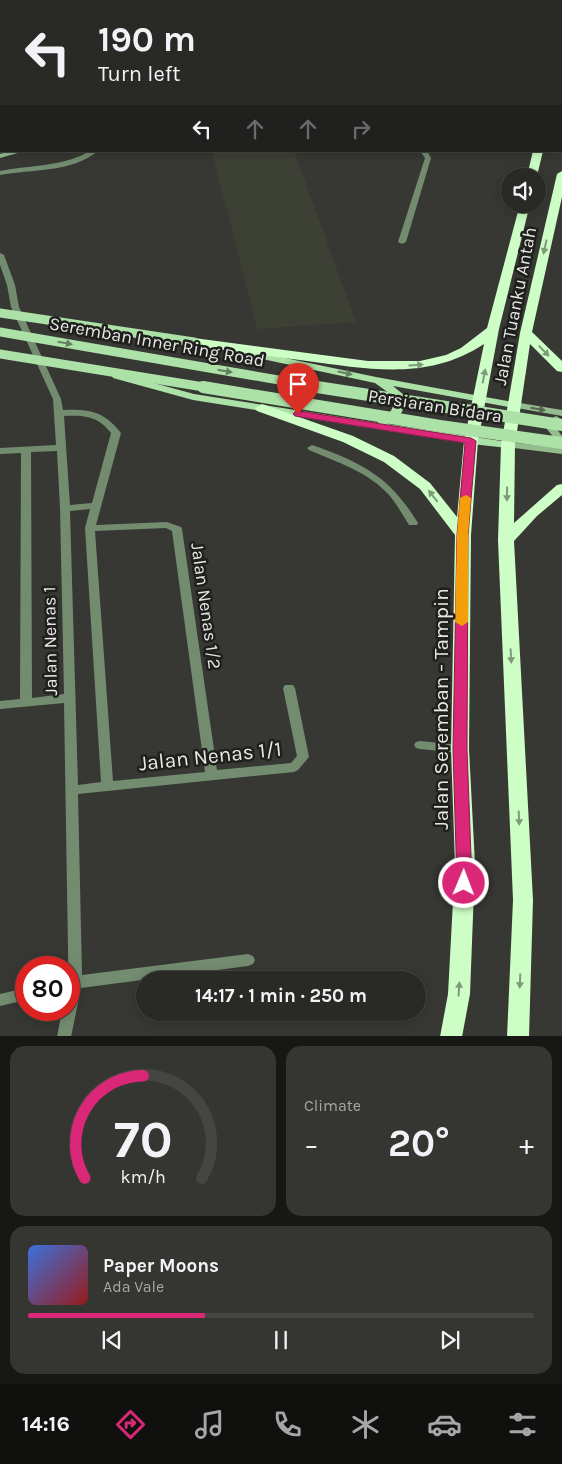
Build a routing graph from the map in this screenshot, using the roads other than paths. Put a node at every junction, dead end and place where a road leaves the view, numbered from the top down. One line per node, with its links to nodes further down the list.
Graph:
1 (18, 152): 5 (main road)
2 (93, 152): 7 (street)
3 (424, 152): 11 (street)
4 (537, 153): 6 (highway)
5 (0, 156)
6 (534, 168)
7 (0, 173)
8 (562, 174): 9 (highway, Jalan Tuanku Antah)
9 (559, 200): 16 (highway, Jalan Tuanku Antah, one-way to 16)
10 (523, 213): 14 (highway, Jalan Tuanku Antah)
11 (402, 242)
12 (0, 255): 27 (street, Jalan Nenas 1)
13 (0, 313): 17 (main road, bridge)
14 (493, 329): 17 (highway, one-way to 14); 23 (highway, Jalan Tuanku Antah, one-way to 14)
15 (0, 332): 22 (main road, Seremban Inner Ring Road, one-way to 22, bridge)
16 (526, 333): 19 (highway, one-way to 19); 25 (highway, Jalan Tuanku Antah)
17 (194, 342): 21 (main road, one-way to 21)
18 (0, 354): 20 (main road, Seremban Inner Ring Road, bridge)
19 (562, 368)
20 (99, 371): 24 (main road, Seremban Inner Ring Road, bridge); 26 (main road, bridge)
21 (376, 380): 23 (main road); 29 (main road)
22 (309, 386): 30 (main road, Persiaran Bidara, bridge)
23 (480, 398): 25 (main road); 31 (highway, Jalan Tuanku Antah)
24 (303, 402): 32 (main road, Persiaran Bidara, bridge)
25 (514, 405): 28 (main road, Persiaran Bidara, one-way to 28); 33 (highway, Jalan Tuanku Antah)
26 (262, 408): 29 (main road); 44 (highway, one-way to 26)
27 (59, 413): 34 (street, Jalan Nenas 1); 40 (street)
28 (562, 415): 32 (main road)
29 (370, 425): 31 (main road)
30 (562, 425)
31 (471, 441): 33 (main road); 44 (highway, Jalan Seremban - Tampin)
32 (562, 442)
33 (508, 445): 37 (main road, Persiaran Bidara); 45 (highway, one-way to 45)
34 (62, 448): 36 (street); 41 (street, Jalan Nenas 1)
35 (312, 448): 42 (street)
36 (26, 450): 38 (street); 48 (street)
37 (562, 451)
38 (0, 452)
39 (562, 488): 45 (highway)
40 (97, 506): 41 (street); 43 (street)
41 (65, 508): 47 (street, Jalan Nenas 1)
42 (413, 523)
43 (90, 528): 52 (street, Jalan Nenas 1/2); 53 (street)
44 (462, 535): 51 (highway, Jalan Seremban - Tampin)
45 (506, 540): 63 (highway, one-way to 63)
46 (289, 688): 52 (street, Jalan Nenas 1/1)
47 (69, 698): 48 (street); 54 (street, Jalan Nenas 1)
48 (26, 702): 49 (street)
49 (0, 705)
50 (420, 746): 51 (street)
51 (460, 749): 62 (highway, Jalan Seremban - Tampin, one-way to 51)
52 (212, 775): 53 (street, Jalan Nenas 1/1)
53 (106, 786): 54 (street, Jalan Nenas 1/1)
54 (73, 790): 55 (street, Jalan Nenas 1)
55 (72, 956)
56 (248, 960): 57 (street)
57 (80, 981)
58 (15, 997): 59 (street)
59 (0, 1000)
60 (66, 1021): 61 (street, Jalan Nenas 1)
61 (64, 1036)
62 (451, 1036)
63 (518, 1036)

